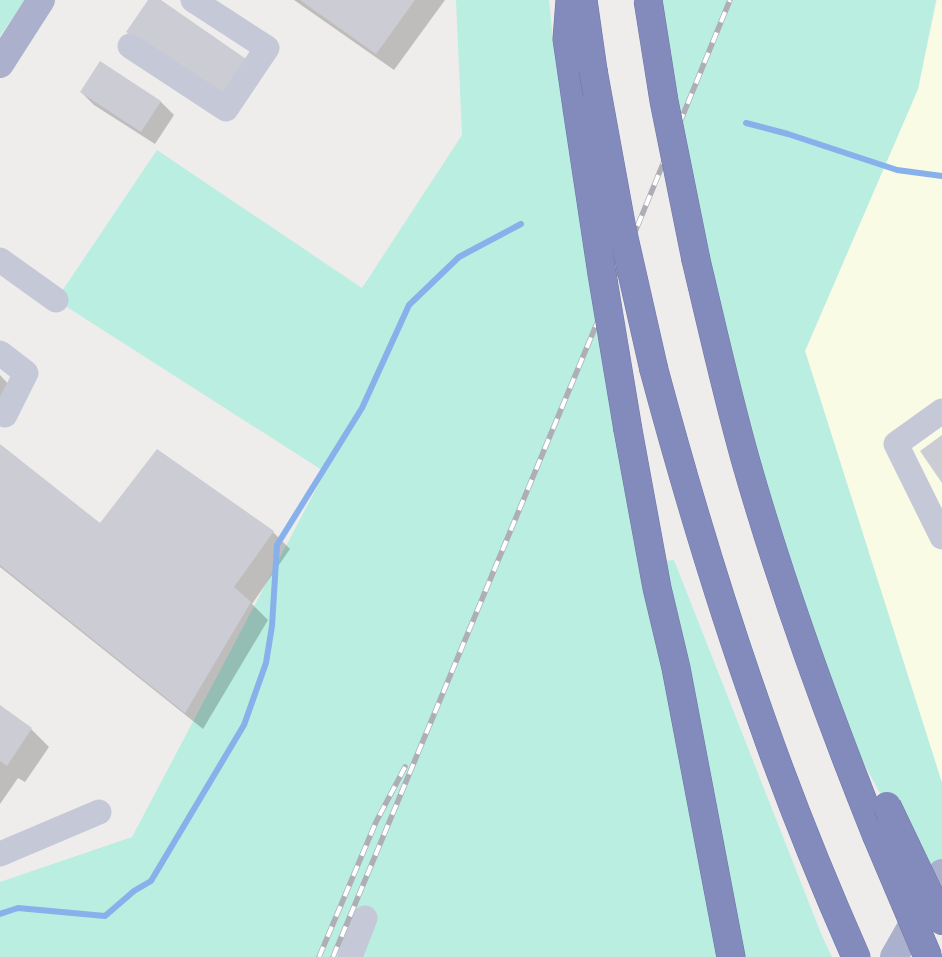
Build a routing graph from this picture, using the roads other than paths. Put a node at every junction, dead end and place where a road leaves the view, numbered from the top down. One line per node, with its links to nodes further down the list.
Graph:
1 (41, 0): 7 (main road)
2 (193, 0): 6 (lane)
3 (570, 0): 21 (highway, bridge)
4 (583, 0): 22 (highway, bridge)
5 (648, 0): 14 (highway, bridge)
6 (130, 46)
7 (0, 64)
8 (0, 260): 9 (lane)
9 (56, 300)
10 (0, 354): 12 (lane)
11 (942, 411): 13 (lane)
12 (5, 415)
13 (942, 537)
14 (815, 674): 19 (highway, bridge); 24 (highway, bridge)
15 (99, 812): 16 (lane)
16 (0, 854)
17 (942, 872): 23 (main road)
18 (366, 918): 20 (lane)
19 (942, 921)
20 (350, 957)
21 (731, 957)
22 (856, 957)
23 (894, 957)
24 (928, 957)

